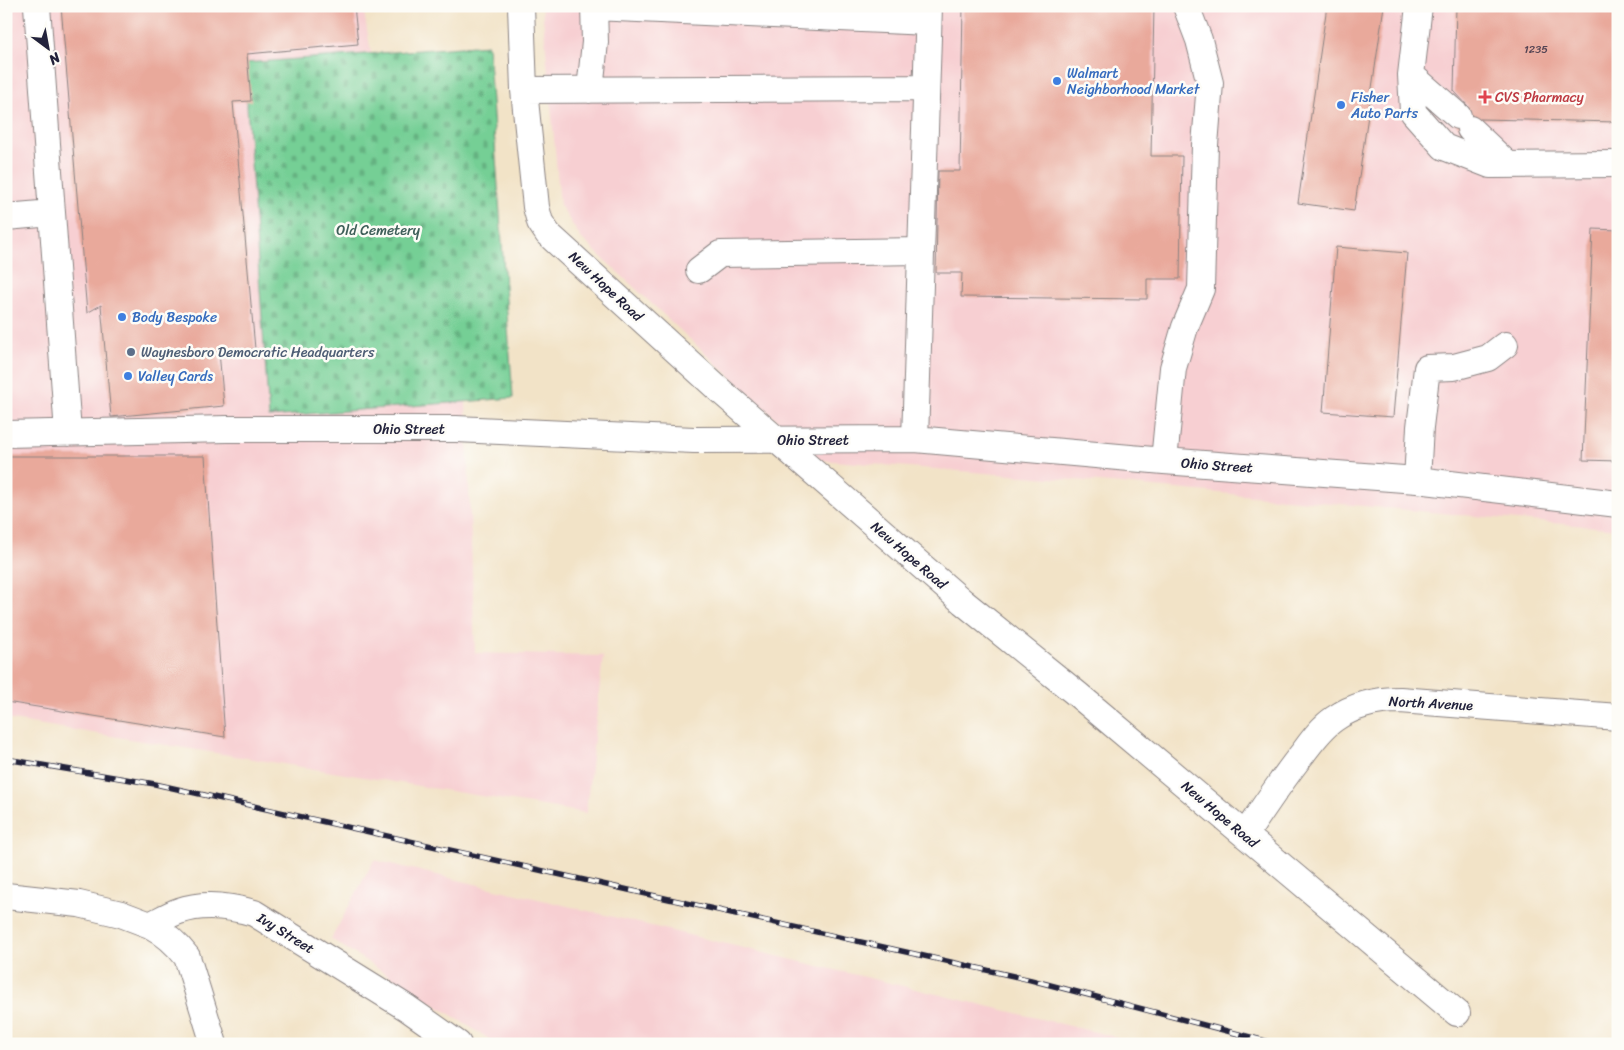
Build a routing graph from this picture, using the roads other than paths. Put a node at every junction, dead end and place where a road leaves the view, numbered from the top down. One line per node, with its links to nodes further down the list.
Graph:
1 (37, 6): 14 (street)
2 (521, 6): 10 (street, New Hope Road)
3 (1186, 6): 23 (street)
4 (1420, 6): 8 (street)
5 (594, 7): 6 (street); 11 (street)
6 (751, 11): 7 (street)
7 (928, 14): 9 (street)
8 (1411, 75): 13 (street); 13 (street)
9 (926, 88): 11 (street); 16 (street)
10 (524, 90): 11 (street); 22 (street, New Hope Road)
11 (590, 90)
12 (1618, 164): 13 (street)
13 (1508, 165)
14 (52, 213): 15 (street); 19 (street)
15 (6, 217)
16 (921, 251): 17 (street); 21 (street)
17 (700, 270)
18 (1505, 345): 24 (street)
19 (68, 433): 20 (street, Ohio Street); 22 (street, Ohio Street)
20 (6, 434)
21 (915, 439): 22 (street, Ohio Street); 23 (street, Ohio Street)
22 (777, 440): 27 (street, New Hope Road)
23 (1164, 461): 24 (street, Ohio Street)
24 (1417, 480): 25 (street, Ohio Street)
25 (1618, 504)
26 (1618, 717): 27 (street, North Avenue)
27 (1245, 835): 30 (street, New Hope Road)
28 (6, 896): 29 (street)
29 (150, 925): 31 (street); 32 (street, Ivy Street)
30 (1457, 1013)
31 (214, 1044)
32 (458, 1044)

